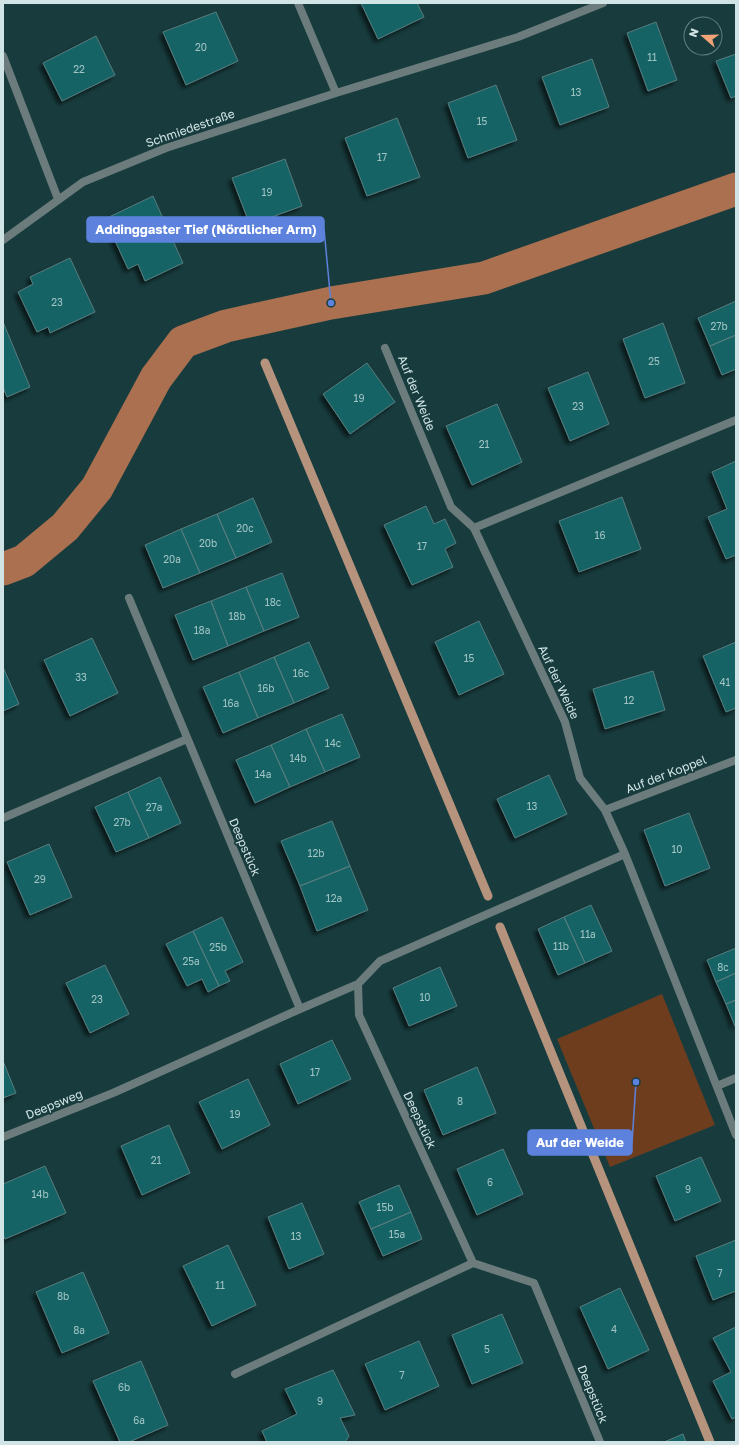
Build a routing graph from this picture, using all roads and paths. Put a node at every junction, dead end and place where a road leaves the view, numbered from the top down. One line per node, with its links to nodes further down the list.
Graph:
1 (298, 3): 4 (street)
2 (603, 3): 4 (street, Schmiedestraße)
3 (3, 56): 5 (street)
4 (336, 93): 5 (street, Schmiedestraße)
5 (58, 199): 6 (street, Schmiedestraße)
6 (3, 240)
7 (385, 348): 9 (street, Auf der Weide)
8 (736, 420): 9 (street)
9 (474, 528): 13 (street, Auf der Weide)
10 (129, 598): 11 (street, Deepstück)
11 (187, 739): 14 (street); 17 (street, Deepstück)
12 (736, 760): 13 (street, Auf der Koppel)
13 (606, 810): 15 (street, Auf der Weide)
14 (3, 818)
15 (625, 854): 16 (street); 19 (street, Auf der Weide)
16 (358, 984): 17 (street); 22 (street, Deepstück)
17 (300, 1009): 21 (street, Deepsweg)
18 (736, 1078): 19 (street)
19 (717, 1086): 20 (street, Auf der Weide)
20 (736, 1135)
21 (3, 1137)
22 (473, 1262): 23 (street); 24 (street, Deepstück)
23 (235, 1374)
24 (600, 1442)

